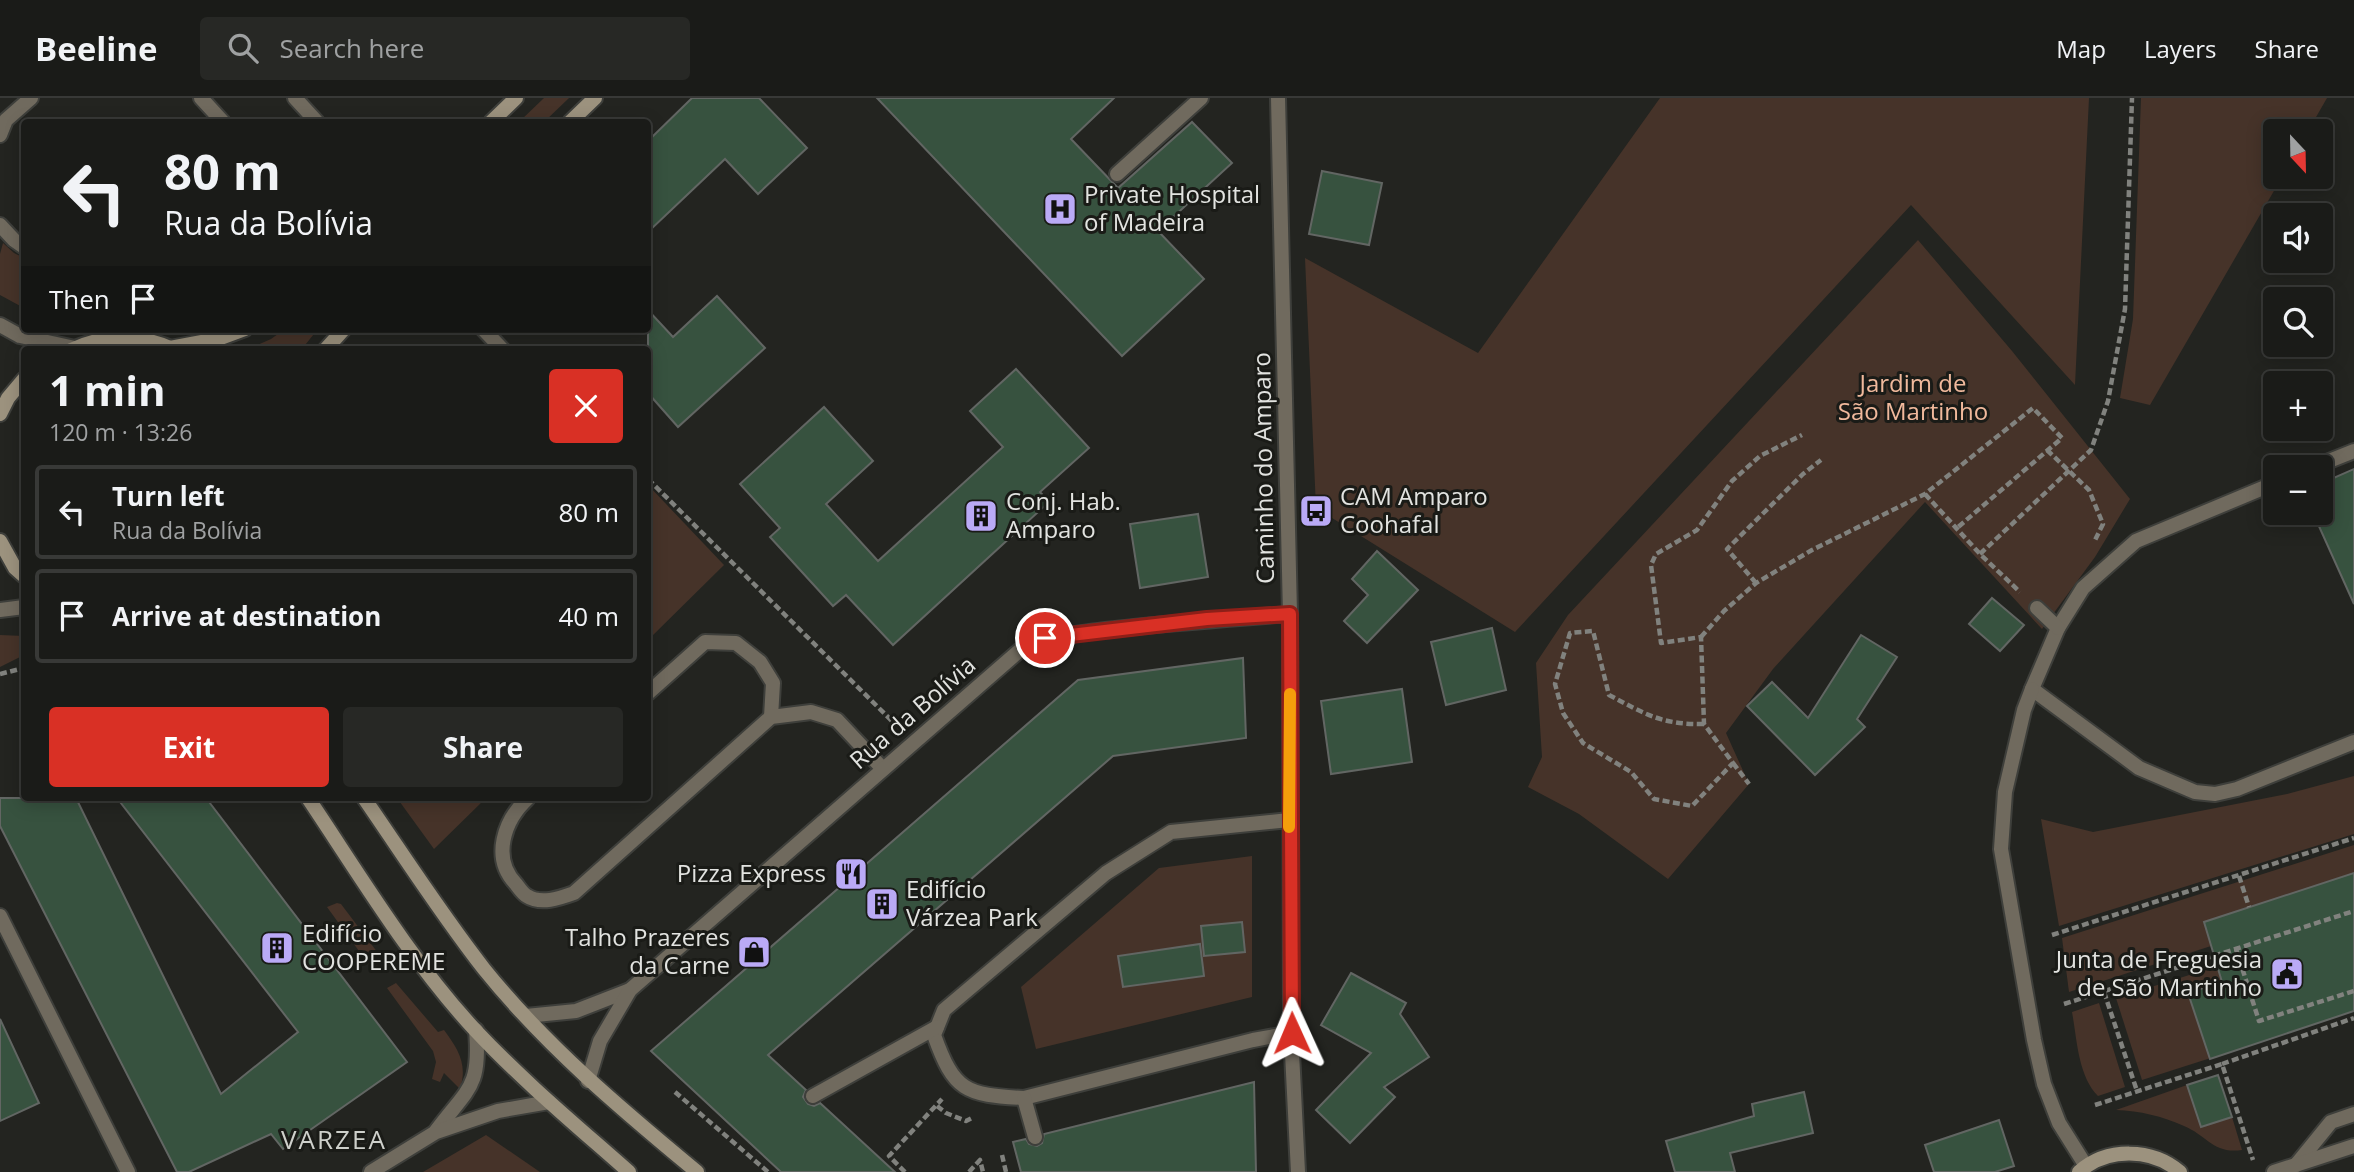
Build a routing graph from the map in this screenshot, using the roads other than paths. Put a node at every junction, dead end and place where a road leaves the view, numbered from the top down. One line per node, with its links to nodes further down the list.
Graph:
1 (31, 98): 13 (street)
2 (295, 98): 10 (street)
3 (516, 98): 11 (main road)
4 (595, 98): 12 (main road)
5 (1200, 98): 14 (street)
6 (1278, 98): 37 (street, Caminho do Amparo)
7 (203, 100): 8 (street); 9 (street)
8 (209, 119)
9 (220, 119)
10 (314, 119)
11 (494, 119)
12 (573, 119)
13 (0, 135)
14 (1117, 174)
15 (0, 225): 16 (street)
16 (21, 245)
17 (0, 325): 21 (street)
18 (235, 333): 24 (main road)
19 (340, 333): 25 (main road)
20 (487, 333): 26 (street)
21 (62, 346)
22 (83, 346): 23 (main road)
23 (163, 346)
24 (186, 346)
25 (329, 346)
26 (499, 346)
27 (21, 383): 28 (main road)
28 (0, 414)
29 (2354, 451): 30 (street)
30 (2333, 459)
31 (2263, 489): 38 (street)
32 (0, 541): 33 (main road)
33 (21, 573)
34 (21, 607): 36 (street)
35 (2037, 608): 38 (street)
36 (0, 610)
37 (1290, 614): 43 (street, Rua da Bolívia); 47 (street, Caminho do Amparo)
38 (2058, 628): 39 (street)
39 (2032, 688): 42 (street); 63 (street)
40 (651, 690): 41 (street)
41 (771, 717): 43 (street); 46 (street)
42 (2354, 742)
43 (883, 769): 49 (street, Rua da Bolívia)
44 (310, 801): 52 (main road)
45 (366, 801): 50 (main road)
46 (525, 801)
47 (1289, 820): 51 (street); 53 (street, Caminho do Amparo)
48 (0, 915): 64 (street)
49 (631, 990): 50 (street, Rua da Bolívia); 54 (street, Rua da Bolívia)
50 (526, 1016): 54 (main road)
51 (937, 1027): 55 (street); 56 (street)
52 (476, 1030): 57 (main road); 59 (street)
53 (1292, 1033): 56 (street); 68 (street, Caminho do Amparo)
54 (588, 1081): 67 (main road)
55 (813, 1096)
56 (1024, 1098): 60 (street)
57 (549, 1102): 59 (street); 66 (main road)
58 (2354, 1114): 62 (street)
59 (436, 1132): 65 (street)
60 (1035, 1137)
61 (2354, 1146): 62 (street)
62 (2296, 1165): 70 (street)
63 (2082, 1169): 69 (main road)
64 (128, 1172)
65 (371, 1172)
66 (629, 1172)
67 (697, 1172)
68 (1298, 1172)
69 (2180, 1172)
70 (2274, 1172)

